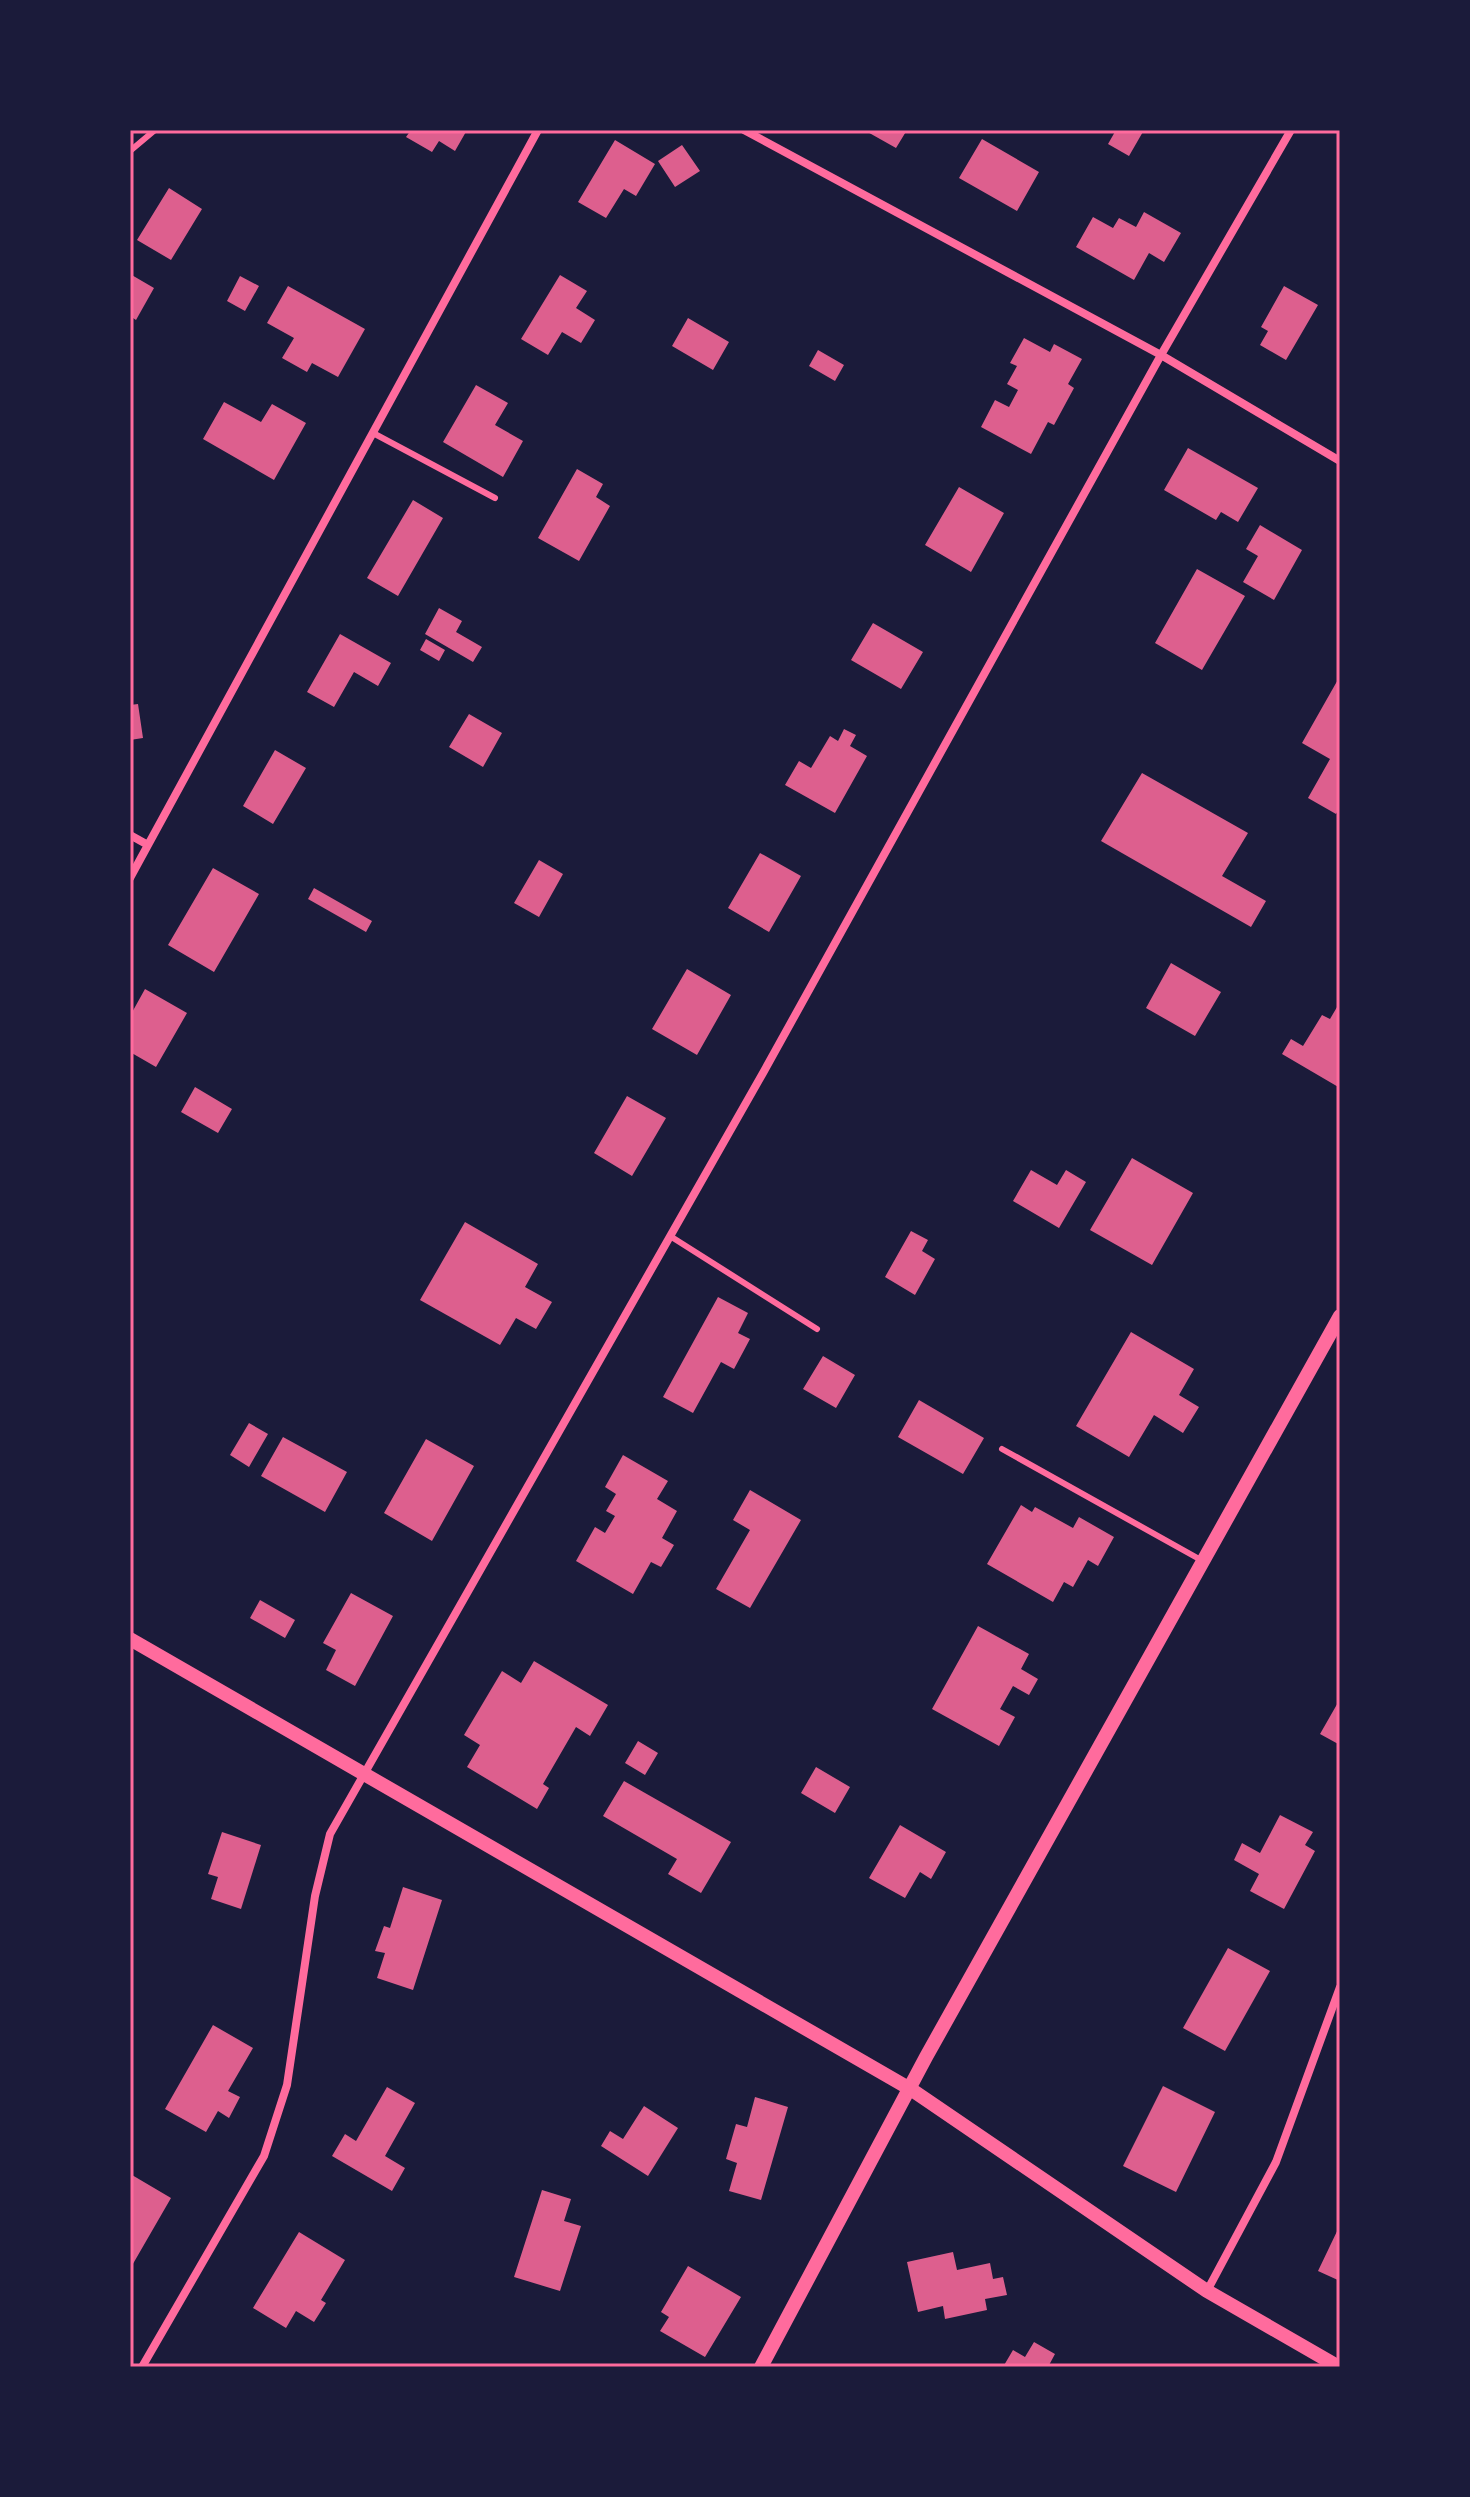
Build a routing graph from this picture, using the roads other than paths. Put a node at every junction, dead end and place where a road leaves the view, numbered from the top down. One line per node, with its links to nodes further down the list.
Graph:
1 (155, 130): 5 (lane)
2 (538, 130): 7 (street)
3 (744, 130): 6 (street)
4 (1291, 130): 6 (street)
5 (130, 151)
6 (1161, 355): 8 (street); 13 (street)
7 (373, 433): 9 (lane); 11 (street)
8 (1340, 461)
9 (495, 498)
10 (130, 835): 11 (street)
11 (148, 845): 12 (street)
12 (130, 878)
13 (670, 1236): 15 (lane); 19 (street)
14 (1340, 1316): 17 (street)
15 (817, 1329)
16 (1002, 1449): 17 (lane)
17 (1205, 1562): 21 (street)
18 (130, 1639): 19 (street)
19 (363, 1774): 21 (street); 23 (street)
20 (1340, 1987): 22 (street)
21 (912, 2090): 22 (street); 24 (street)
22 (1207, 2291): 25 (street)
23 (142, 2367)
24 (761, 2367)
25 (1339, 2367)

